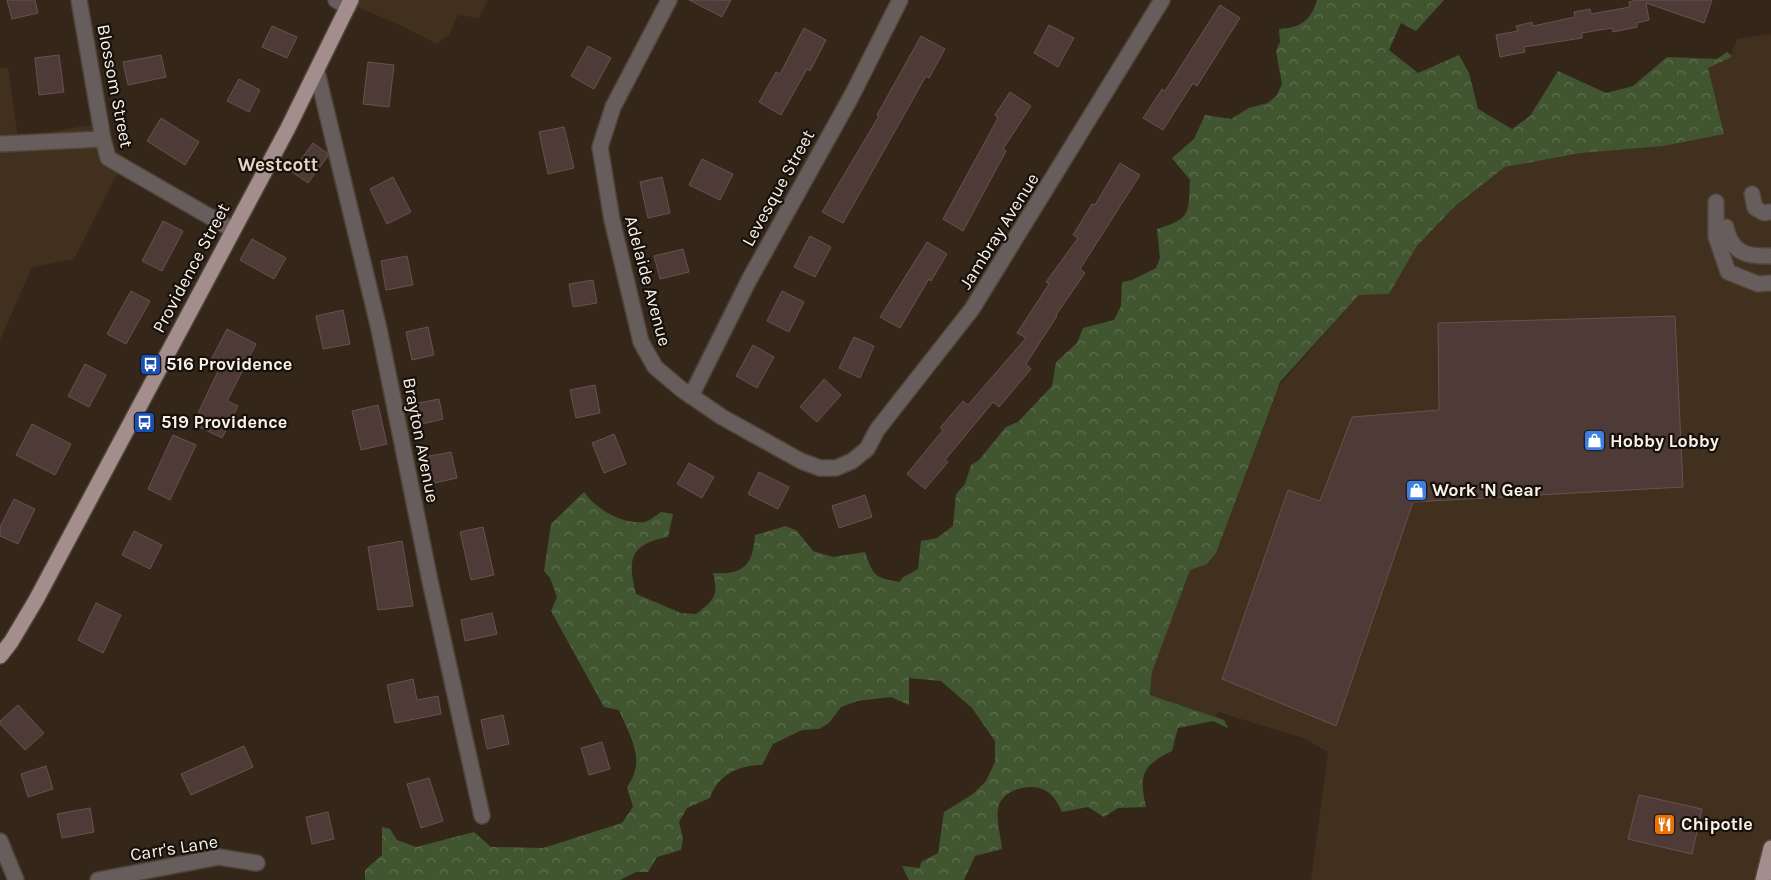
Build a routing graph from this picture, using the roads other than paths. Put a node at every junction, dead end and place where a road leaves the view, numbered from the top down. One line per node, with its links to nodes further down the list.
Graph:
1 (79, 0): 7 (street, Blossom Street)
2 (669, 0): 16 (street, Adelaide Avenue)
3 (900, 0): 16 (street, Levesque Street)
4 (1162, 0): 17 (street, Jambray Avenue)
5 (345, 2): 6 (main road, Providence Street)
6 (317, 72): 13 (main road, Providence Street); 19 (street, Brayton Avenue)
7 (103, 139): 8 (street); 13 (street, Blossom Street)
8 (0, 144)
9 (1752, 194): 11 (street)
10 (1716, 202): 15 (street)
11 (1771, 212)
12 (1726, 227): 14 (street)
13 (233, 230): 18 (main road, Providence Street)
14 (1771, 256)
15 (1771, 283)
16 (691, 396): 17 (street, Adelaide Avenue)
17 (846, 464)
18 (0, 656)
19 (482, 816)
20 (0, 841): 23 (street)
21 (1771, 848): 25 (main road)
22 (257, 863): 24 (street, Carr's Lane)
23 (16, 880)
24 (98, 880)
25 (1763, 880)

